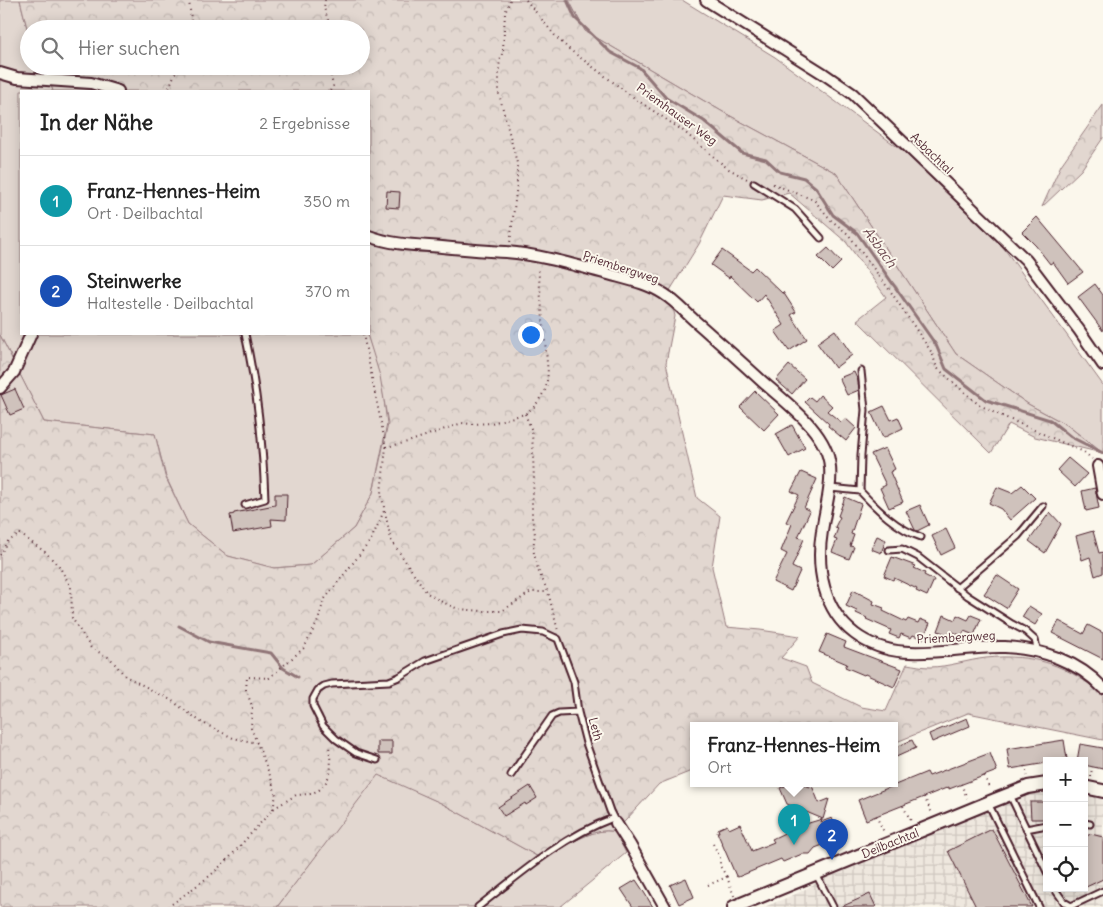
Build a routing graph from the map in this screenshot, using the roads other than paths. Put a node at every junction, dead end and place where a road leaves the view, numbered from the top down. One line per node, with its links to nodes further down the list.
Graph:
1 (706, 0): 9 (street, Asbachtal)
2 (0, 73): 3 (street)
3 (115, 90)
4 (754, 183): 6 (lane)
5 (370, 236): 13 (street, Priembergweg)
6 (822, 238)
7 (31, 335): 11 (street)
8 (245, 335): 16 (lane)
9 (1103, 365)
10 (861, 372): 14 (lane)
11 (0, 388)
12 (1098, 466): 15 (street)
13 (830, 488): 14 (lane); 21 (street, Priembergweg)
14 (860, 491): 18 (lane)
15 (1103, 494)
16 (245, 505)
17 (1043, 506): 20 (lane)
18 (921, 537)
19 (889, 550): 20 (lane, Priembergweg)
20 (956, 588): 21 (lane, Priembergweg)
21 (1039, 653): 22 (street, Priembergweg)
22 (1103, 688)
23 (578, 712): 24 (lane); 25 (lane, Leth); 31 (lane, Leth)
24 (377, 760)
25 (511, 775)
26 (1043, 785): 29 (street, Deilbachtal)
27 (1088, 788): 28 (street)
28 (1103, 791)
29 (1010, 794): 30 (street, Deilbachtal); 33 (lane)
30 (991, 801): 35 (street, Deilbachtal); 42 (lane)
31 (614, 821): 39 (lane); 40 (street, Leth)
32 (1043, 826): 33 (lane)
33 (1026, 829): 34 (lane)
34 (1043, 864)
35 (816, 873): 38 (street, Deilbachtal); 41 (lane)
36 (1103, 891): 37 (lane)
37 (1057, 892)
38 (736, 906)
39 (478, 907)
40 (666, 907)
41 (833, 907)
42 (1040, 907)

